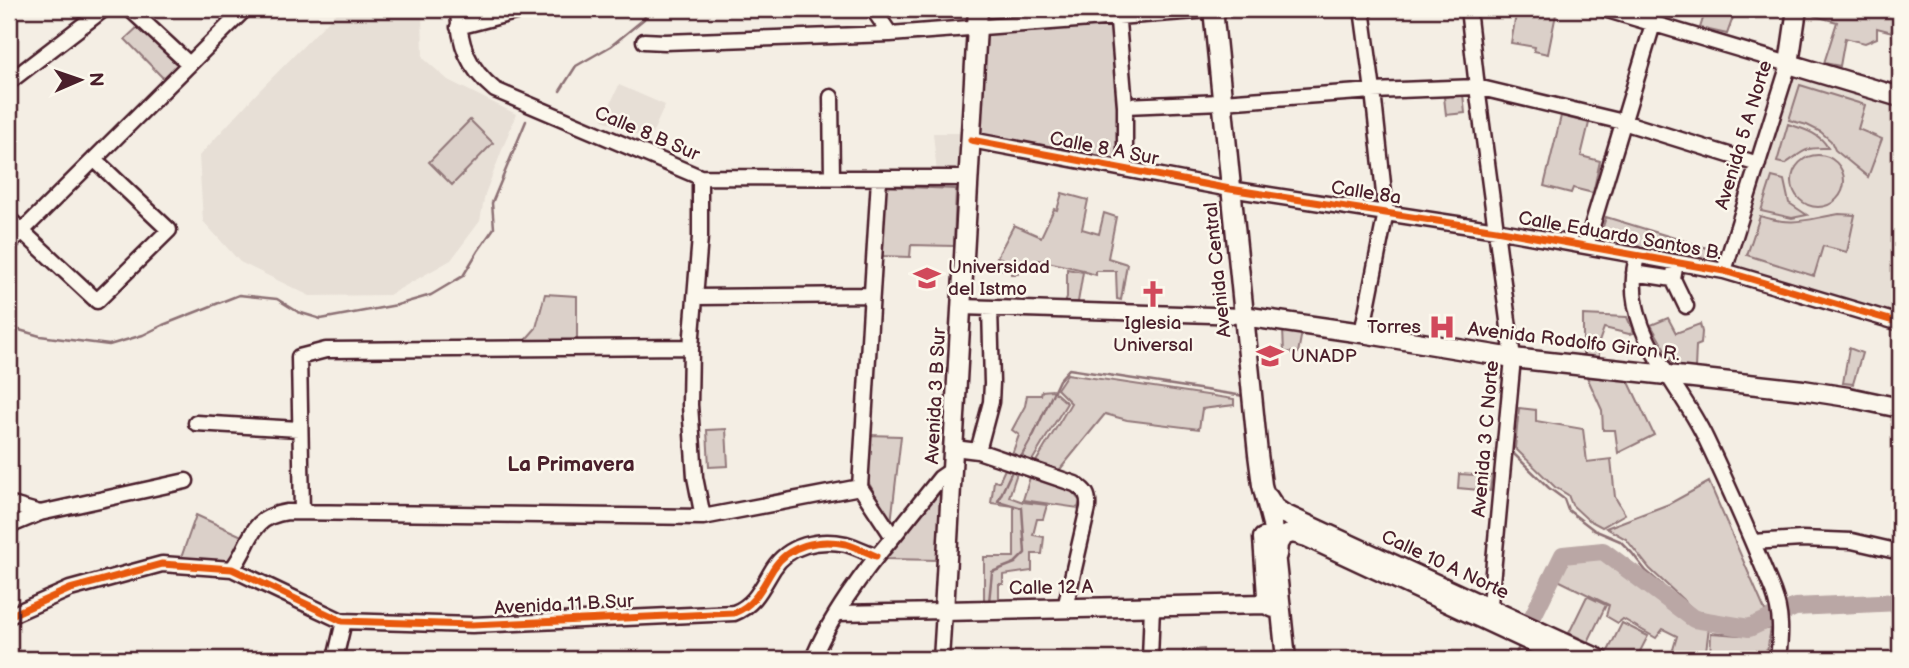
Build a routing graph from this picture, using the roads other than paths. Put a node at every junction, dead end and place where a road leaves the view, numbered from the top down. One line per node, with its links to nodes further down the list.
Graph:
1 (104, 9): 20 (street)
2 (245, 9): 18 (street)
3 (458, 9): 15 (street, Calle 8 B Sur)
4 (527, 9): 15 (street)
5 (873, 9): 16 (street)
6 (1217, 9): 12 (street); 25 (main road, Avenida Central)
7 (1362, 9): 22 (street)
8 (1468, 9): 21 (street, Avenida 3 C Norte)
9 (1604, 9): 14 (street)
10 (1797, 9): 19 (main road, Avenida 5 A Norte)
11 (137, 11): 18 (street)
12 (1117, 13): 13 (street); 26 (street)
13 (978, 18): 16 (street); 28 (main road, Avenida 3 B Sur)
14 (1653, 24): 19 (street); 27 (street)
15 (458, 27): 32 (street, Calle 8 B Sur)
16 (890, 34): 17 (street)
17 (645, 41)
18 (189, 64): 29 (street)
19 (1789, 64): 24 (main road); 30 (street, Avenida 5 A Norte)
20 (9, 82)
21 (1477, 87): 22 (street); 27 (street); 39 (street, Avenida 3 C Norte)
22 (1373, 90): 25 (street); 37 (street)
23 (831, 97): 33 (street)
24 (1900, 97)
25 (1222, 102): 26 (street); 36 (main road, Avenida Central)
26 (1125, 106): 31 (street)
27 (1623, 122): 30 (street); 42 (street)
28 (971, 140): 31 (street, Calle 8 A Sur); 34 (main road, Avenida 3 B Sur)
29 (94, 159): 40 (street); 40 (street)
30 (1758, 164): 45 (street, Avenida 5 A Norte)
31 (1125, 169): 36 (street, Calle 8 A Sur)
32 (700, 177): 33 (street, Calle 8 B Sur); 49 (street)
33 (832, 178): 35 (street, Calle 8 B Sur)
34 (969, 178): 35 (street, Calle 8 B Sur); 51 (main road, Avenida 3 B Sur)
35 (878, 179): 48 (street)
36 (1230, 188): 37 (street, Calle 8a); 53 (main road, Avenida Central)
37 (1386, 212): 39 (street, Calle 8a); 55 (street)
38 (9, 219): 40 (street)
39 (1496, 230): 42 (street, Calle Eduardo Santos B.); 57 (street, Avenida 3 C Norte)
40 (22, 232): 41 (street)
41 (9, 244)
42 (1586, 246): 43 (street, Calle Eduardo Santos B.)
43 (1637, 255): 44 (street, Calle Eduardo Santos B.); 46 (street)
44 (1676, 262): 45 (street, Calle Eduardo Santos B.); 47 (street)
45 (1724, 271): 54 (street, Calle Eduardo Santos B.)
46 (1634, 273): 47 (street); 58 (street)
47 (1673, 279): 50 (street)
48 (871, 295): 49 (street); 67 (street)
49 (696, 297): 56 (street)
50 (1686, 306)
51 (962, 307): 52 (street); 62 (main road, Avenida 3 B Sur)
52 (990, 308): 53 (street); 63 (street)
53 (1243, 316): 55 (main road, Avenida Rodolfo Giron R.); 66 (main road, Avenida Central)
54 (1900, 323)
55 (1362, 333): 57 (main road, Avenida Rodolfo Giron R.)
56 (691, 347): 61 (street); 71 (street)
57 (1513, 358): 58 (main road, Avenida Rodolfo Giron R.); 87 (street, Avenida 3 C Norte)
58 (1668, 375): 59 (main road, Avenida Rodolfo Giron R.); 76 (street)
59 (1900, 408)
60 (196, 423): 61 (street)
61 (299, 429): 69 (street)
62 (954, 448): 63 (street); 64 (main road, Avenida 3 B Sur)
63 (978, 451): 84 (street)
64 (953, 469): 75 (street); 85 (main road, Avenida 3 B Sur)
65 (186, 481): 70 (street)
66 (1262, 485): 72 (main road, Calle 10 A Norte); 73 (main road); 83 (main road)
67 (860, 487): 71 (street); 75 (street)
68 (9, 504): 70 (street)
69 (302, 512): 71 (street); 80 (street)
70 (40, 513): 74 (street)
71 (703, 517)
72 (1295, 518): 73 (main road); 81 (main road, Calle 10 A Norte)
73 (1272, 524): 79 (main road); 83 (main road)
74 (9, 526)
75 (893, 537): 78 (street)
76 (1753, 542): 77 (street); 98 (street)
77 (1900, 551)
78 (876, 556): 86 (street); 89 (street, Avenida 11 B Sur)
79 (1277, 562): 81 (main road, Calle 10 A Norte); 95 (main road)
80 (232, 569): 88 (street); 89 (street, Avenida 11 B Sur)
81 (1400, 575): 87 (main road, Calle 10 A Norte)
82 (1153, 606): 83 (main road, Calle 12 A); 84 (main road, Calle 12 A); 93 (street)
83 (1269, 606): 94 (main road)
84 (1065, 608): 85 (main road, Calle 12 A)
85 (953, 611): 86 (street, Calle 12 A); 92 (street, Avenida 3 B Sur)
86 (838, 613): 91 (street)
87 (1487, 615): 96 (main road, Calle 10 A Norte); 97 (main road, Calle 10 A Norte)
88 (9, 616)
89 (344, 621): 90 (street)
90 (335, 659)
91 (813, 659)
92 (941, 659)
93 (1150, 659)
94 (1278, 659)
95 (1286, 659)
96 (1568, 659)
97 (1599, 659)
98 (1778, 659)

